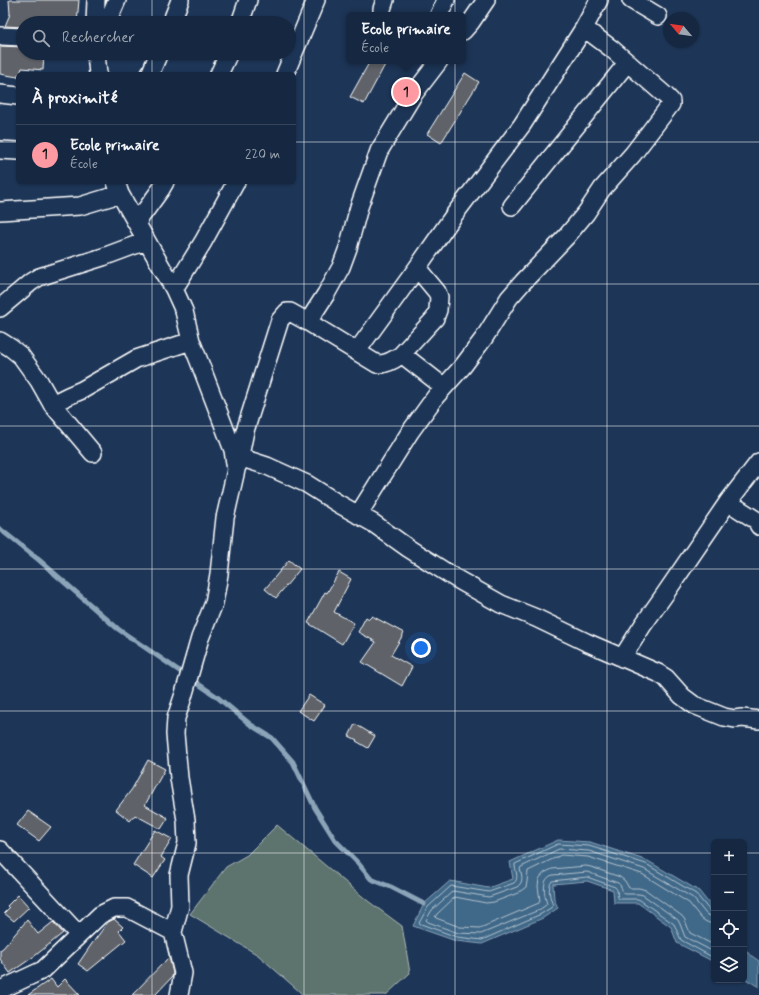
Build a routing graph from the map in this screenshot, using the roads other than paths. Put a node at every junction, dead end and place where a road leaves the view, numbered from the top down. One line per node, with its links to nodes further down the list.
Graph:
1 (96, 0): 13 (street)
2 (117, 0): 14 (street)
3 (180, 0): 15 (street)
4 (248, 0): 16 (street)
5 (316, 0): 22 (street)
6 (385, 0): 11 (street)
7 (446, 0): 12 (street)
8 (486, 0): 18 (street)
9 (599, 0): 19 (street)
10 (631, 0): 17 (street)
11 (382, 12)
12 (440, 12)
13 (95, 16)
14 (110, 16)
15 (174, 16)
16 (242, 16)
17 (658, 16)
18 (466, 28)
19 (584, 28): 27 (street); 44 (street)
20 (0, 36): 21 (street)
21 (16, 37)
22 (296, 48)
23 (97, 60): 29 (street)
24 (156, 60): 30 (street)
25 (226, 60): 31 (street)
26 (291, 60): 32 (street)
27 (627, 63): 40 (street); 52 (street)
28 (437, 64): 47 (street)
29 (98, 72)
30 (151, 72)
31 (220, 72)
32 (286, 72)
33 (0, 94): 34 (street)
34 (16, 96)
35 (0, 150): 36 (street)
36 (16, 151)
37 (164, 184): 42 (street)
38 (235, 184): 45 (street)
39 (118, 188): 41 (street); 42 (street)
40 (512, 206)
41 (0, 211)
42 (137, 222): 43 (street)
43 (146, 241): 45 (street); 46 (street)
44 (417, 268): 50 (street); 51 (street)
45 (174, 289): 49 (street)
46 (0, 308)
47 (308, 322): 50 (street); 56 (street)
48 (0, 341): 53 (street)
49 (191, 341): 53 (street); 56 (street)
50 (357, 351): 51 (street)
51 (401, 355): 52 (street)
52 (444, 387): 58 (street)
53 (52, 404): 54 (street)
54 (93, 453)
55 (759, 462): 57 (street)
56 (238, 463): 58 (street); 63 (street)
57 (728, 502): 59 (street); 60 (street)
58 (358, 515): 60 (street)
59 (759, 526)
60 (622, 658): 61 (street)
61 (759, 720)
62 (0, 850): 64 (street)
63 (173, 932): 64 (street); 66 (street)
64 (79, 935): 65 (street)
65 (0, 990)
66 (179, 995)

